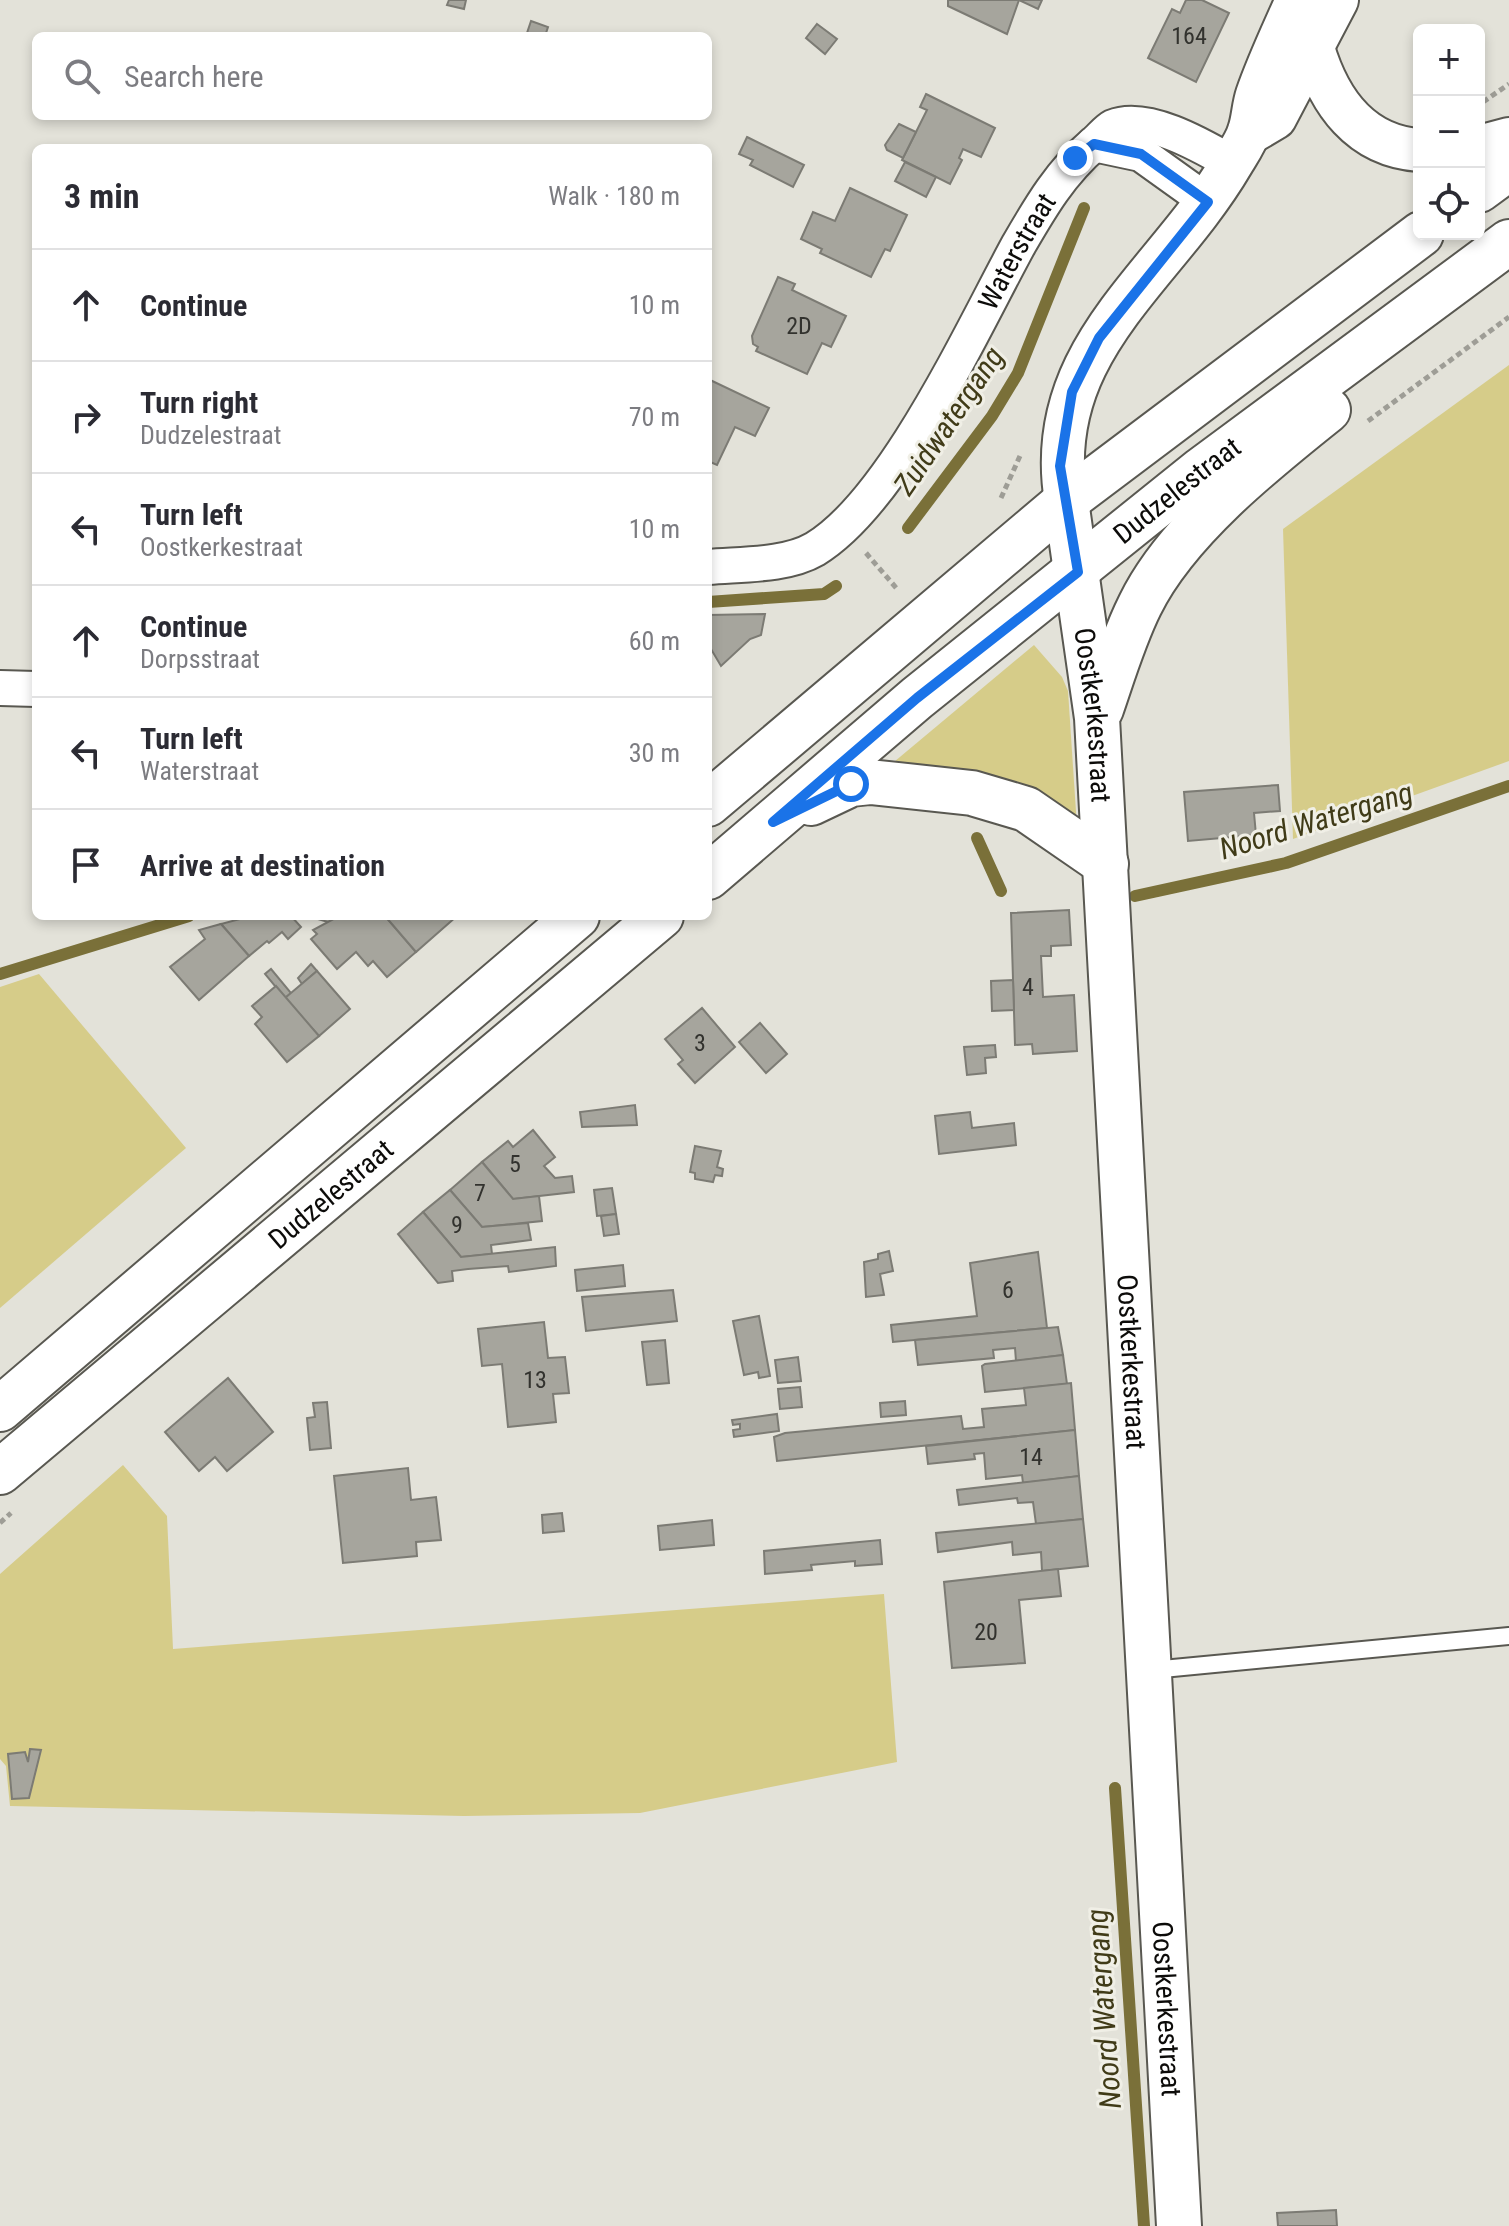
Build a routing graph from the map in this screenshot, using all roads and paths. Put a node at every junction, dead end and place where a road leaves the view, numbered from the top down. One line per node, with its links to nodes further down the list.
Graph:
1 (1297, 0): 9 (street)
2 (1337, 0): 3 (street)
3 (1313, 48): 9 (street); 10 (street)
4 (1509, 84): 5 (path)
5 (1485, 101)
6 (1509, 139): 8 (street)
7 (1094, 144): 9 (street, Waterstraat); 13 (street); 20 (street, Waterstraat)
8 (1485, 145)
9 (1241, 148): 13 (street)
10 (1413, 150)
11 (1509, 168): 12 (main road)
12 (1485, 186)
13 (1208, 202): 19 (street)
14 (1413, 240): 19 (main road, Dudzelestraat)
15 (1509, 242): 22 (main road, Dudzelestraat)
16 (1509, 263): 26 (main road)
17 (1509, 317): 18 (path)
18 (1357, 429)
19 (1066, 501): 22 (main road, Oostkerkestraat); 27 (main road, Dudzelestraat)
20 (845, 527): 21 (street, Waterstraat); 23 (path)
21 (712, 567)
22 (1078, 572): 26 (main road, Oostkerkestraat); 28 (main road, Dudzelestraat)
23 (898, 590)
24 (0, 688): 25 (street)
25 (32, 689)
26 (1097, 718): 29 (main road, Oostkerkestraat)
27 (712, 801)
28 (773, 822): 29 (main road); 30 (main road, Dudzelestraat)
29 (1106, 864): 36 (main road, Oostkerkestraat)
30 (712, 874)
31 (572, 920): 33 (main road, Dudzelestraat)
32 (656, 920): 34 (main road, Dudzelestraat)
33 (0, 1409)
34 (0, 1472)
35 (1509, 1636): 36 (lane)
36 (1149, 1670): 37 (main road, Oostkerkestraat)
37 (1179, 2226)

